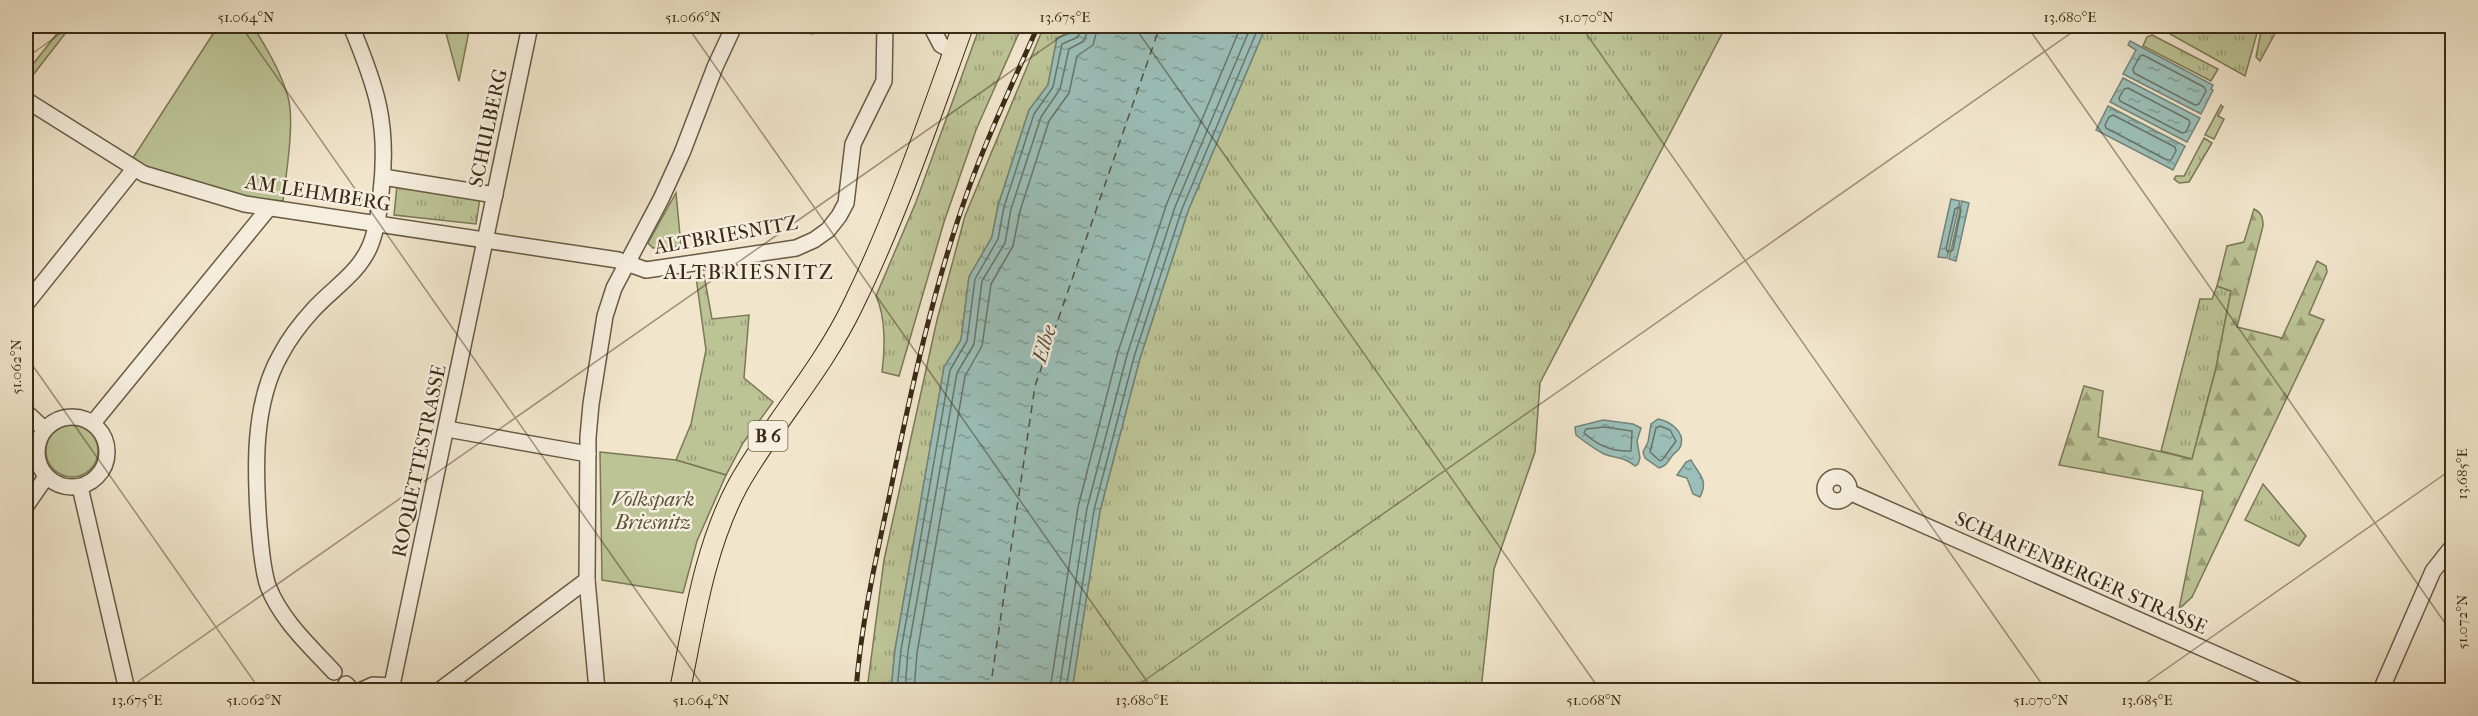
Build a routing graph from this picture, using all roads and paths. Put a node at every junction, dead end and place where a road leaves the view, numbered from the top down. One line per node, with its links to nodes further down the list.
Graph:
1 (351, 26): 10 (street)
2 (530, 26): 11 (street, SCHULBERG)
3 (734, 26): 15 (street)
4 (885, 26): 15 (street, ALTBRIESNITZ)
5 (931, 26): 7 (street)
6 (963, 26): 7 (main road, B 6)
7 (953, 51): 34 (main road, B 6)
8 (26, 100): 9 (street, AM LEHMBERG)
9 (134, 169): 12 (street, AM LEHMBERG); 16 (street)
10 (383, 177): 11 (street, AM LEHMBERG); 13 (street)
11 (495, 195): 14 (street, SCHULBERG)
12 (268, 208): 13 (street, AM LEHMBERG); 18 (street)
13 (377, 224): 14 (street, AM LEHMBERG); 28 (street)
14 (487, 239): 15 (street, AM LEHMBERG); 20 (street, ROQUETTESTRASSE)
15 (626, 261): 21 (street)
16 (26, 304)
17 (26, 412): 19 (street)
18 (93, 423): 19 (street); 23 (street)
19 (44, 429): 22 (street)
20 (447, 429): 21 (street); 29 (street, ROQUETTESTRASSE)
21 (588, 454): 27 (street)
22 (46, 477): 23 (street); 25 (street)
23 (80, 487): 30 (street)
24 (1849, 492): 35 (street, SCHARFENBERGER STRASSE)
25 (26, 506)
26 (2452, 547): 36 (street)
27 (587, 580): 32 (street); 33 (street)
28 (334, 672)
29 (392, 688): 31 (street)
30 (127, 690)
31 (362, 690)
32 (440, 690)
33 (597, 690)
34 (680, 690)
35 (2297, 690)
36 (2381, 690)

